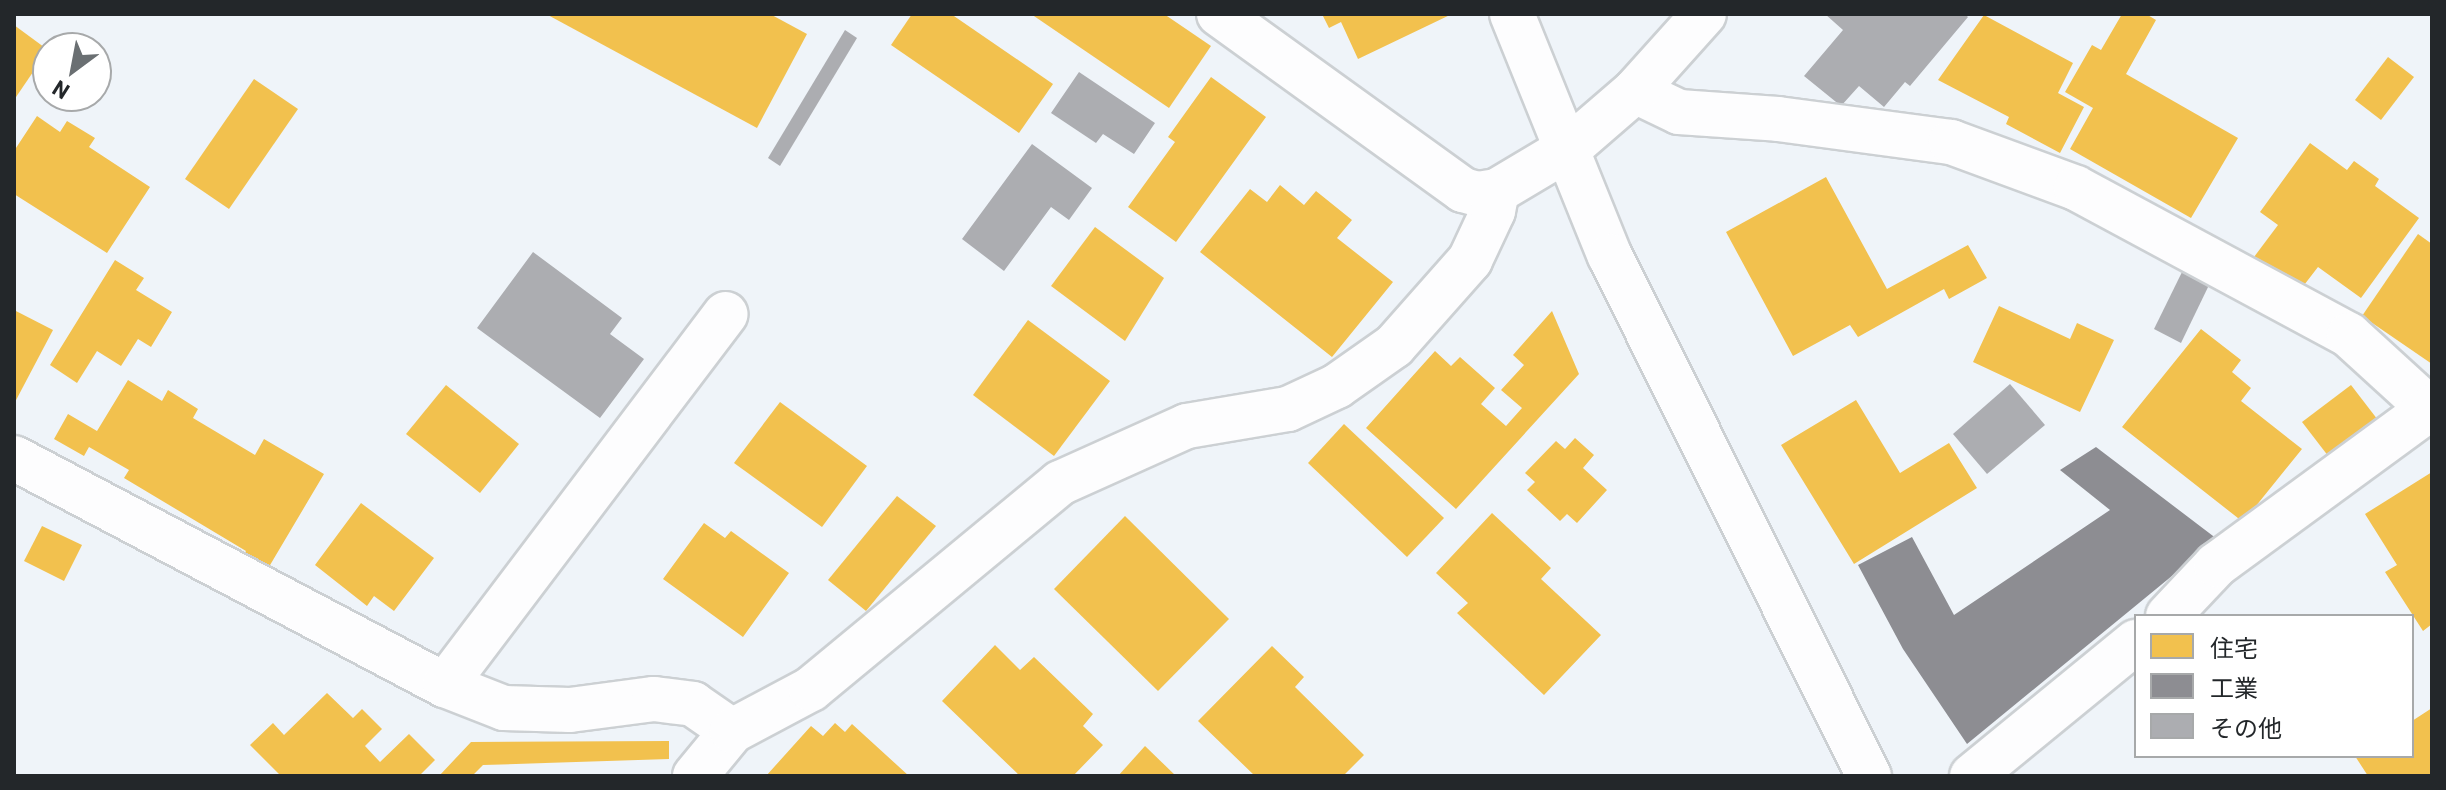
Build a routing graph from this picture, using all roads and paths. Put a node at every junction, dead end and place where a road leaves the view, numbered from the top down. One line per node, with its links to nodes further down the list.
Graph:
1 (1219, 14): 6 (street)
2 (1512, 14): 5 (street)
3 (1704, 14): 4 (street)
4 (1635, 91): 5 (street); 8 (street)
5 (1569, 148): 6 (street); 15 (street)
6 (1497, 191): 13 (street)
7 (726, 314): 12 (street)
8 (2431, 408): 10 (street)
9 (14, 458): 12 (street)
10 (2170, 614)
11 (2134, 644): 16 (street)
12 (445, 685): 13 (street)
13 (732, 731): 14 (street)
14 (695, 776)
15 (1869, 776)
16 (1972, 776)

